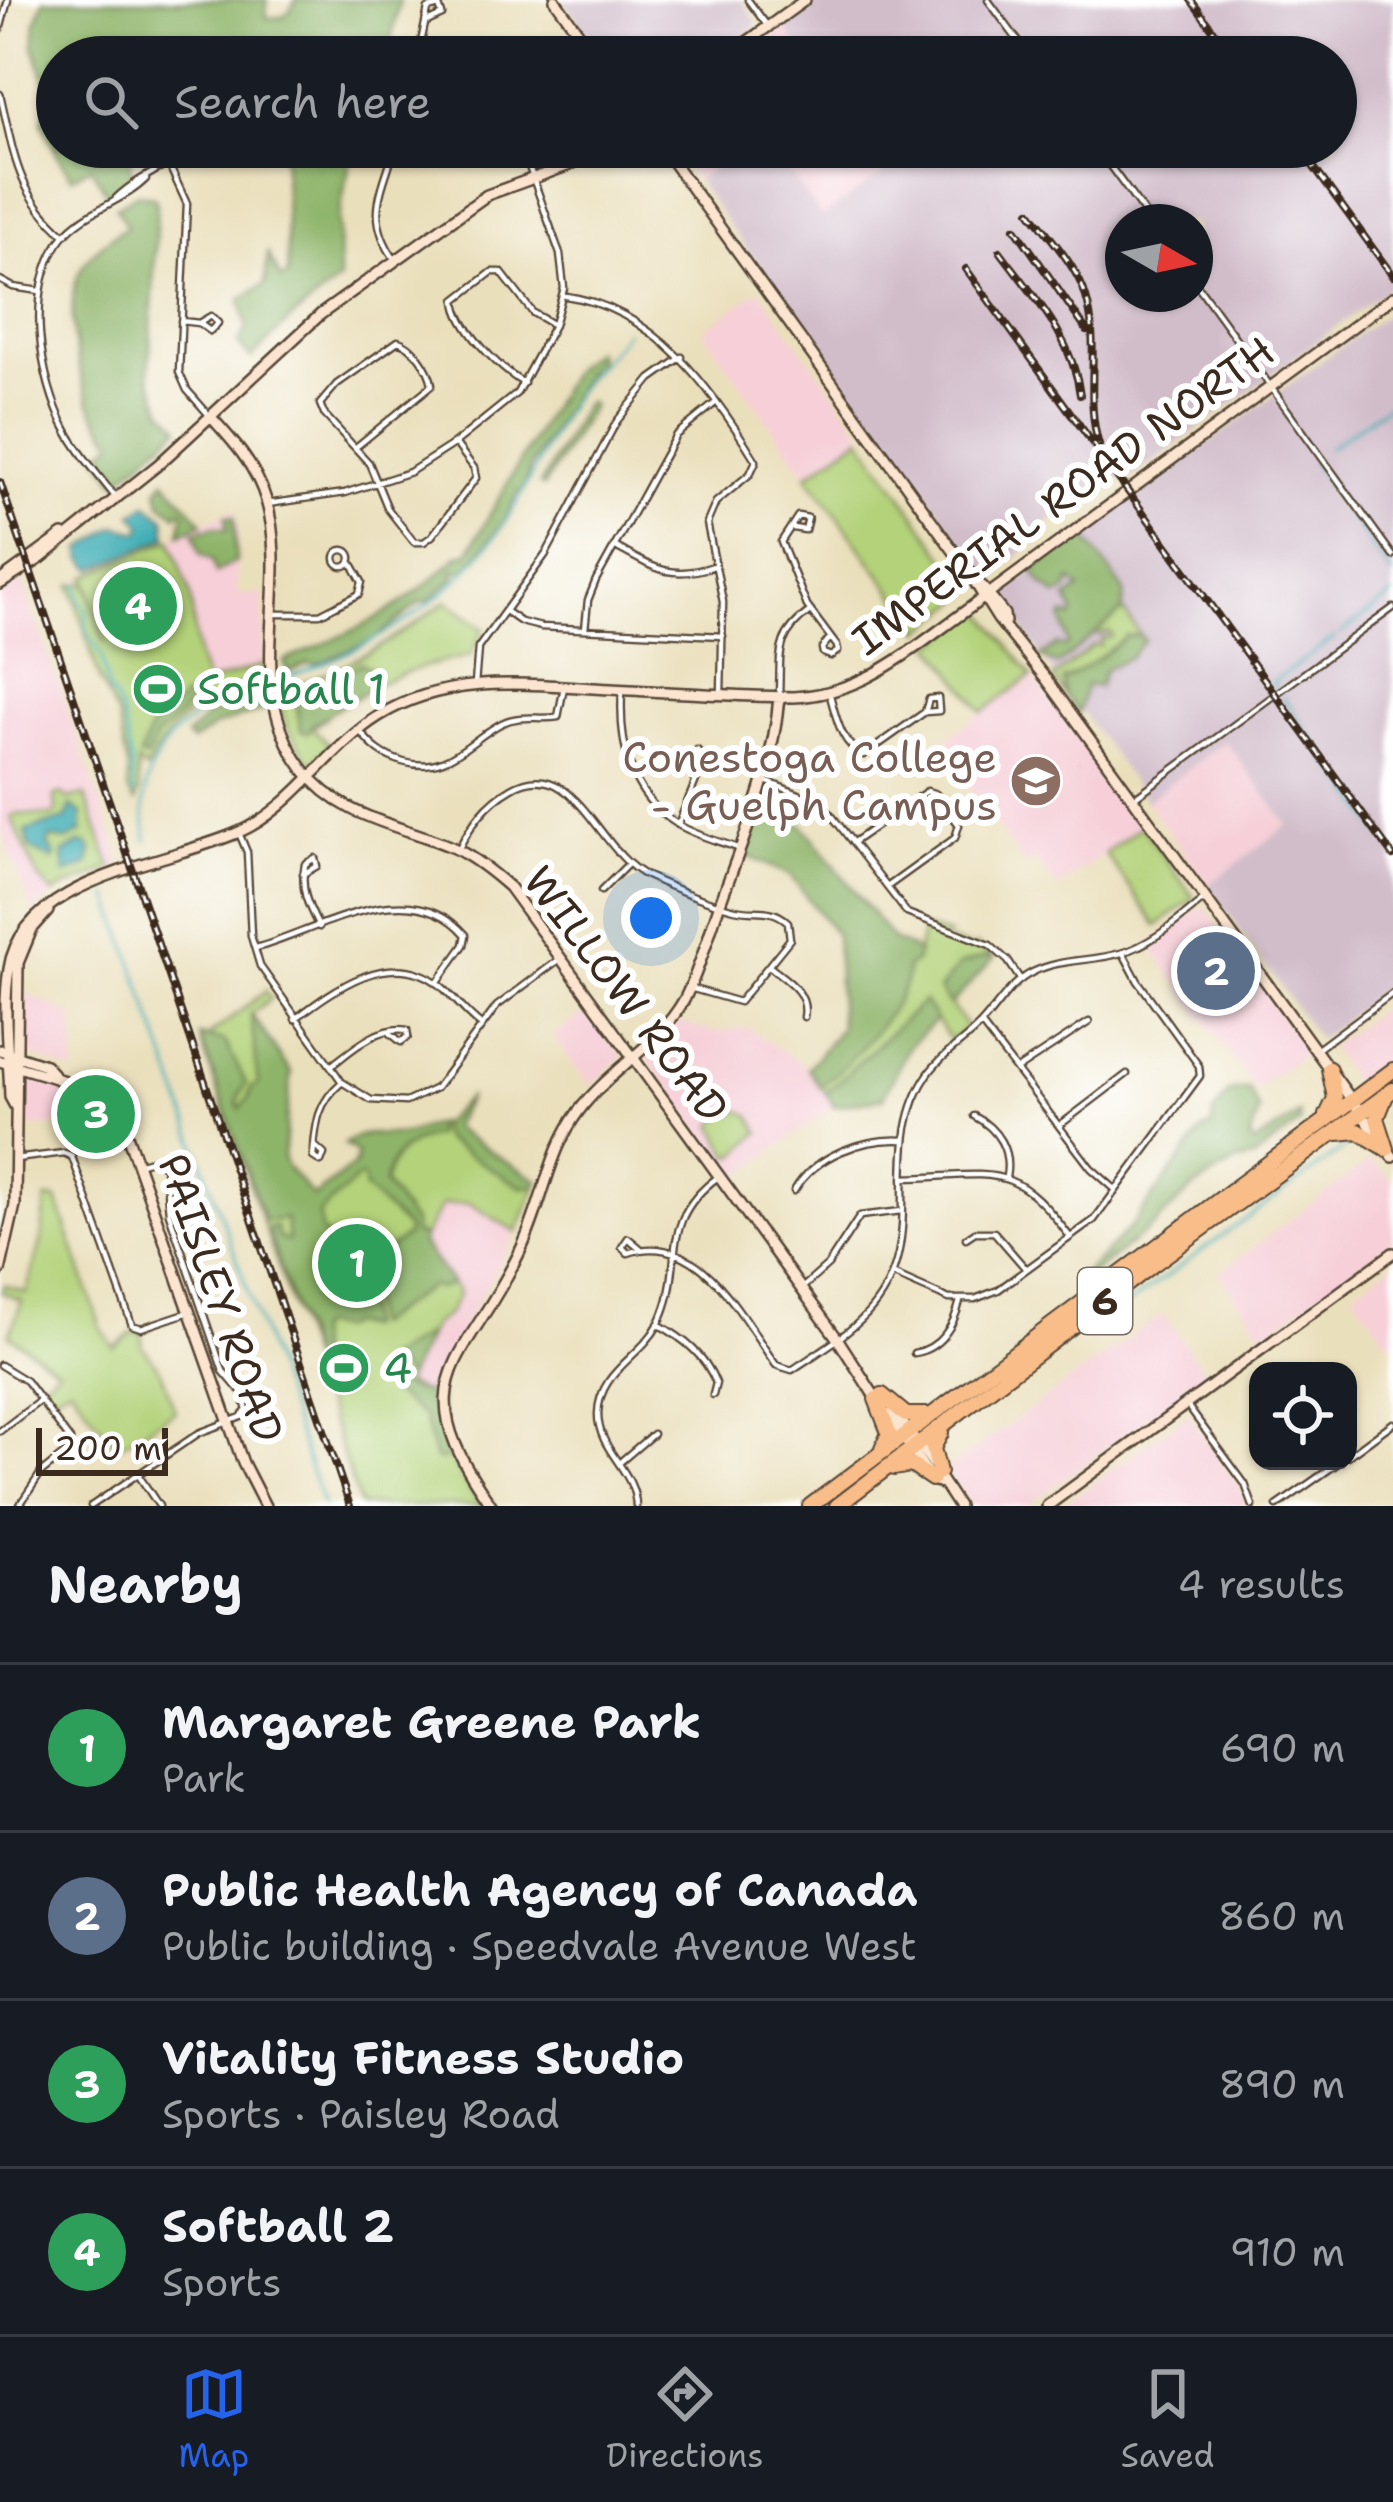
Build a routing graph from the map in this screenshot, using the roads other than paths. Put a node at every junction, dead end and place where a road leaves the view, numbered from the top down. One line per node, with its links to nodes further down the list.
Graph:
1 (8, 0): 8 (street)
2 (555, 0): 10 (street)
3 (748, 0): 7 (street)
4 (805, 0): 7 (street)
5 (988, 0): 12 (street)
6 (427, 22): 9 (street)
7 (768, 27): 11 (street)
8 (0, 30)
9 (424, 36)
10 (581, 36)
11 (755, 36)
12 (1015, 36)
13 (0, 94): 23 (street)
14 (165, 168): 23 (street)
15 (172, 168): 30 (street, WILLOW ROAD)
16 (388, 168): 24 (street)
17 (529, 168): 21 (street)
18 (558, 168): 21 (street)
19 (677, 168): 49 (street)
20 (1111, 168): 22 (street)
21 (532, 177): 24 (street); 27 (street)
22 (1138, 204)
23 (65, 235): 26 (street)
24 (395, 260): 37 (street)
25 (0, 280): 26 (street)
26 (40, 291): 41 (street)
27 (564, 296): 32 (street); 33 (street)
28 (1393, 297): 35 (street, IMPERIAL ROAD NORTH)
29 (1213, 307): 35 (street)
30 (181, 321): 31 (street); 37 (street, WILLOW ROAD)
31 (199, 323)
32 (554, 326): 34 (street); 34 (street)
33 (682, 357): 36 (street); 51 (street)
34 (524, 383): 38 (street)
35 (1272, 387): 45 (street); 49 (street, IMPERIAL ROAD NORTH)
36 (714, 404): 44 (street); 47 (street)
37 (210, 416): 41 (street); 42 (street, WILLOW ROAD)
38 (455, 443): 40 (street); 40 (street)
39 (356, 447): 39 (street); 40 (street)
40 (377, 484): 42 (street)
41 (116, 498): 48 (street)
42 (267, 504): 53 (street, WILLOW ROAD)
43 (793, 528): 52 (street)
44 (614, 546): 47 (street); 54 (street)
45 (1393, 556)
46 (352, 564): 53 (street)
47 (714, 566): 55 (street)
48 (0, 582)
49 (986, 595): 60 (street, IMPERIAL ROAD NORTH); 68 (street)
50 (1393, 608): 68 (street)
51 (505, 611): 54 (street); 57 (street)
52 (811, 611): 56 (street); 62 (street)
53 (269, 614): 66 (street, WILLOW ROAD)
54 (585, 629): 55 (street)
55 (724, 636): 61 (street)
56 (830, 638)
57 (476, 684): 58 (street, IMPERIAL ROAD NORTH); 64 (street, IMPERIAL ROAD NORTH)
58 (564, 687): 59 (street, IMPERIAL ROAD NORTH); 64 (street)
59 (622, 690): 61 (street, IMPERIAL ROAD NORTH); 69 (street)
60 (830, 692): 62 (street, IMPERIAL ROAD NORTH); 63 (street)
61 (721, 694): 62 (street, IMPERIAL ROAD NORTH)
62 (779, 697): 67 (street)
63 (926, 712)
64 (359, 730): 66 (street, IMPERIAL ROAD NORTH)
65 (701, 767): 69 (street)
66 (309, 776): 70 (street, IMPERIAL ROAD NORTH); 73 (street, WILLOW ROAD)
67 (765, 782): 71 (street); 72 (street)
68 (1134, 798): 78 (street)
69 (678, 825): 72 (street)
70 (238, 833): 81 (street); 97 (street, IMPERIAL ROAD NORTH)
71 (855, 841): 76 (street); 76 (street)
72 (740, 849): 79 (street)
73 (458, 850): 74 (street); 83 (street, WILLOW ROAD)
74 (627, 865): 77 (street); 79 (street)
75 (303, 874): 80 (street)
76 (887, 887): 85 (street)
77 (601, 891)
78 (1205, 898): 82 (street); 95 (street)
79 (720, 904): 84 (street); 87 (street)
80 (319, 927): 81 (street); 86 (street)
81 (254, 949): 90 (street)
82 (1123, 953): 85 (street); 118 (street)
83 (562, 958): 93 (street); 96 (street, WILLOW ROAD)
84 (769, 966): 87 (street); 89 (street)
85 (1020, 979): 92 (street)
86 (437, 983): 90 (street); 93 (street)
87 (690, 988): 96 (street)
88 (1393, 993): 95 (street)
89 (804, 1017)
90 (295, 1018): 98 (street)
91 (1089, 1022): 99 (street)
92 (981, 1024): 99 (street); 110 (street)
93 (481, 1025): 103 (street)
94 (389, 1032): 98 (street)
95 (1316, 1051): 100 (street)
96 (634, 1056): 115 (street, WILLOW ROAD); 158 (street)
97 (9, 1059): 113 (street); 114 (street, PAISLEY ROAD)
98 (331, 1066): 103 (street)
99 (1018, 1069): 108 (street)
100 (1329, 1069): 105 (street); 107 (highway)
101 (1393, 1070): 105 (highway, 6)
102 (1127, 1074): 108 (street)
103 (342, 1082): 111 (street)
104 (1393, 1090): 105 (highway, 6); 112 (highway)
105 (1356, 1106): 107 (highway, 6); 109 (highway, 6); 112 (street)
106 (974, 1116): 116 (street)
107 (1324, 1119): 140 (highway, 6)
108 (1060, 1125): 118 (street)
109 (1328, 1137): 112 (highway); 141 (highway, 6)
110 (903, 1140): 117 (street); 119 (street)
111 (314, 1145)
112 (1390, 1153)
113 (15, 1159): 127 (street); 131 (street)
114 (140, 1163): 131 (street, PAISLEY ROAD); 142 (street)
115 (719, 1176): 125 (street); 129 (street, WILLOW ROAD)
116 (1006, 1177): 117 (street); 122 (street)
117 (903, 1178): 120 (street)
118 (1116, 1190): 122 (street)
119 (794, 1192)
120 (904, 1211): 128 (street); 129 (street)
121 (966, 1238): 126 (street)
122 (1070, 1238): 126 (street)
123 (640, 1249): 125 (street)
124 (1393, 1252): 139 (street)
125 (673, 1254): 132 (street); 133 (street)
126 (1026, 1269): 130 (street)
127 (0, 1271)
128 (890, 1273): 130 (street); 133 (street)
129 (801, 1289): 133 (street, WILLOW ROAD)
130 (960, 1301): 134 (street)
131 (190, 1312): 142 (street, PAISLEY ROAD)
132 (658, 1324): 137 (street); 149 (street)
133 (837, 1338): 136 (street, WILLOW ROAD)
134 (914, 1353)
135 (0, 1365): 138 (street)
136 (878, 1394): 140 (highway); 146 (street, WILLOW ROAD); 148 (highway)
137 (713, 1395)
138 (41, 1400): 144 (street); 155 (street)
139 (1186, 1404): 163 (street); 164 (street)
140 (938, 1411): 146 (highway, 6)
141 (957, 1415): 146 (highway, 6); 153 (highway)
142 (229, 1421): 152 (street); 154 (street, PAISLEY ROAD)
143 (1393, 1423): 147 (street)
144 (0, 1431)
145 (653, 1434): 149 (street)
146 (911, 1441): 148 (highway, 6); 151 (highway, 6); 153 (street, WILLOW ROAD)
147 (1357, 1450)
148 (874, 1458): 160 (highway, 6)
149 (619, 1463): 159 (street)
150 (1329, 1470): 165 (street)
151 (884, 1473): 153 (highway); 161 (highway, 6)
152 (137, 1474): 156 (street); 157 (street)
153 (938, 1478): 162 (street, WILLOW ROAD)
154 (263, 1505)
155 (19, 1506)
156 (91, 1506)
157 (159, 1506)
158 (492, 1506)
159 (635, 1506)
160 (810, 1506)
161 (837, 1506)
162 (958, 1506)
163 (1047, 1506)
164 (1253, 1506)
165 (1277, 1506)

